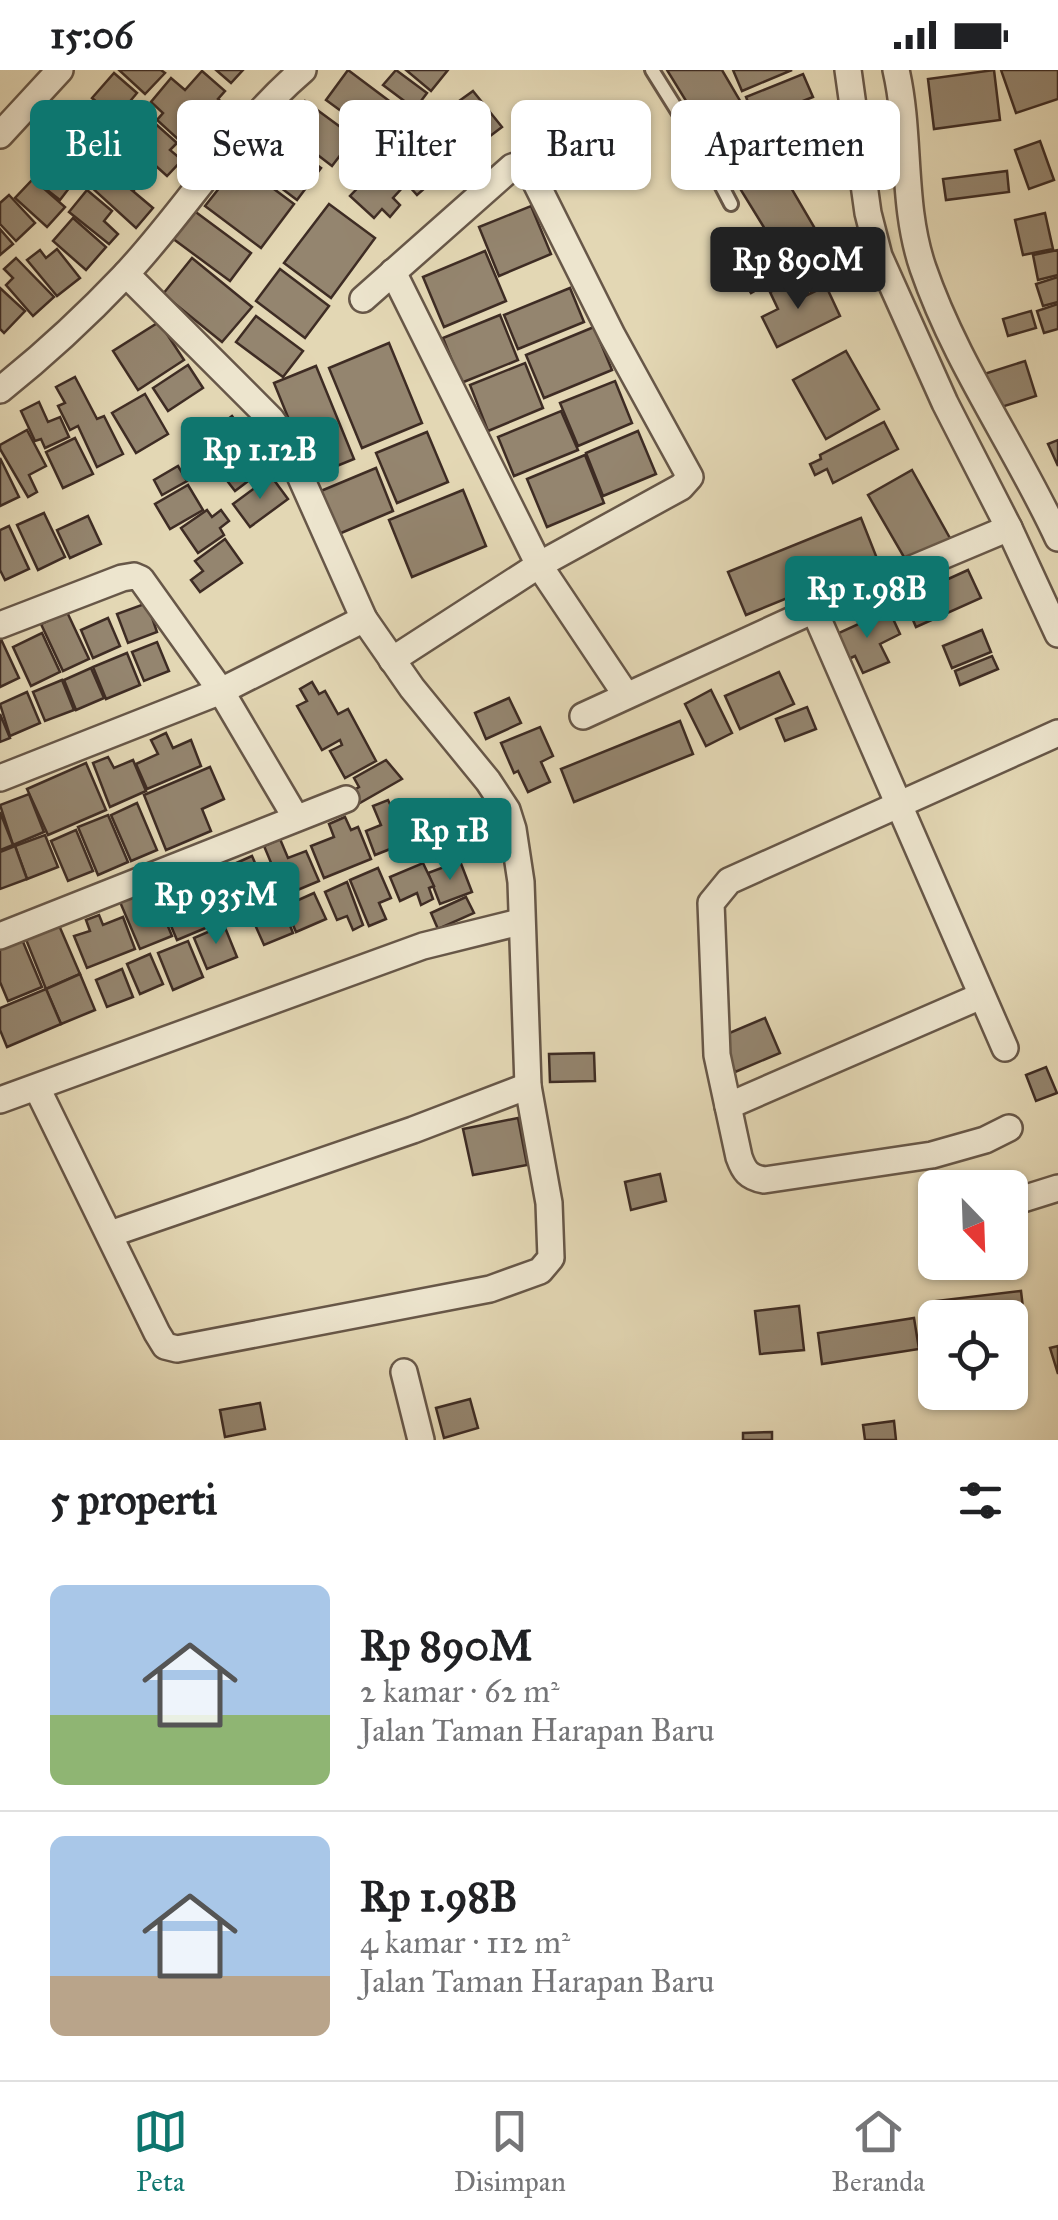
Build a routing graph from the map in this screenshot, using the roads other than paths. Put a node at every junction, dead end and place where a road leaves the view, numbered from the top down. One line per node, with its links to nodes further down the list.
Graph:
1 (60, 70): 7 (street)
2 (302, 70): 12 (street)
3 (652, 70): 10 (lane)
4 (880, 70): 6 (street)
5 (896, 70): 15 (street)
6 (849, 76): 16 (street)
7 (42, 90): 8 (street); 9 (street)
8 (0, 105)
9 (0, 135)
10 (731, 204)
11 (394, 272): 13 (street); 19 (street); 19 (street)
12 (126, 274): 14 (street); 21 (street)
13 (363, 299)
14 (0, 390)
15 (987, 406): 16 (street); 18 (street)
16 (955, 422): 17 (street)
17 (1010, 528): 20 (street); 23 (street)
18 (1058, 538)
19 (539, 565): 24 (street); 26 (street)
20 (814, 610): 26 (street); 31 (street)
21 (364, 619): 24 (street); 25 (street)
22 (0, 625): 25 (street)
23 (1058, 634)
24 (392, 660): 33 (street)
25 (221, 690): 29 (street); 32 (street)
26 (626, 696): 27 (street)
27 (583, 716)
28 (1058, 733): 31 (street)
29 (0, 778)
30 (346, 799): 32 (street)
31 (899, 806): 35 (street); 40 (street)
32 (296, 818): 34 (street)
33 (520, 922): 37 (street); 38 (street)
34 (0, 936)
35 (981, 996): 36 (street); 40 (street)
36 (1005, 1048)
37 (528, 1086): 44 (street); 44 (street)
38 (37, 1088): 39 (street); 44 (street)
39 (0, 1100)
40 (728, 1106): 41 (street)
41 (1008, 1128)
42 (1058, 1188): 43 (street)
43 (1028, 1197)
44 (110, 1234)
45 (404, 1372): 46 (street)
46 (421, 1440)

